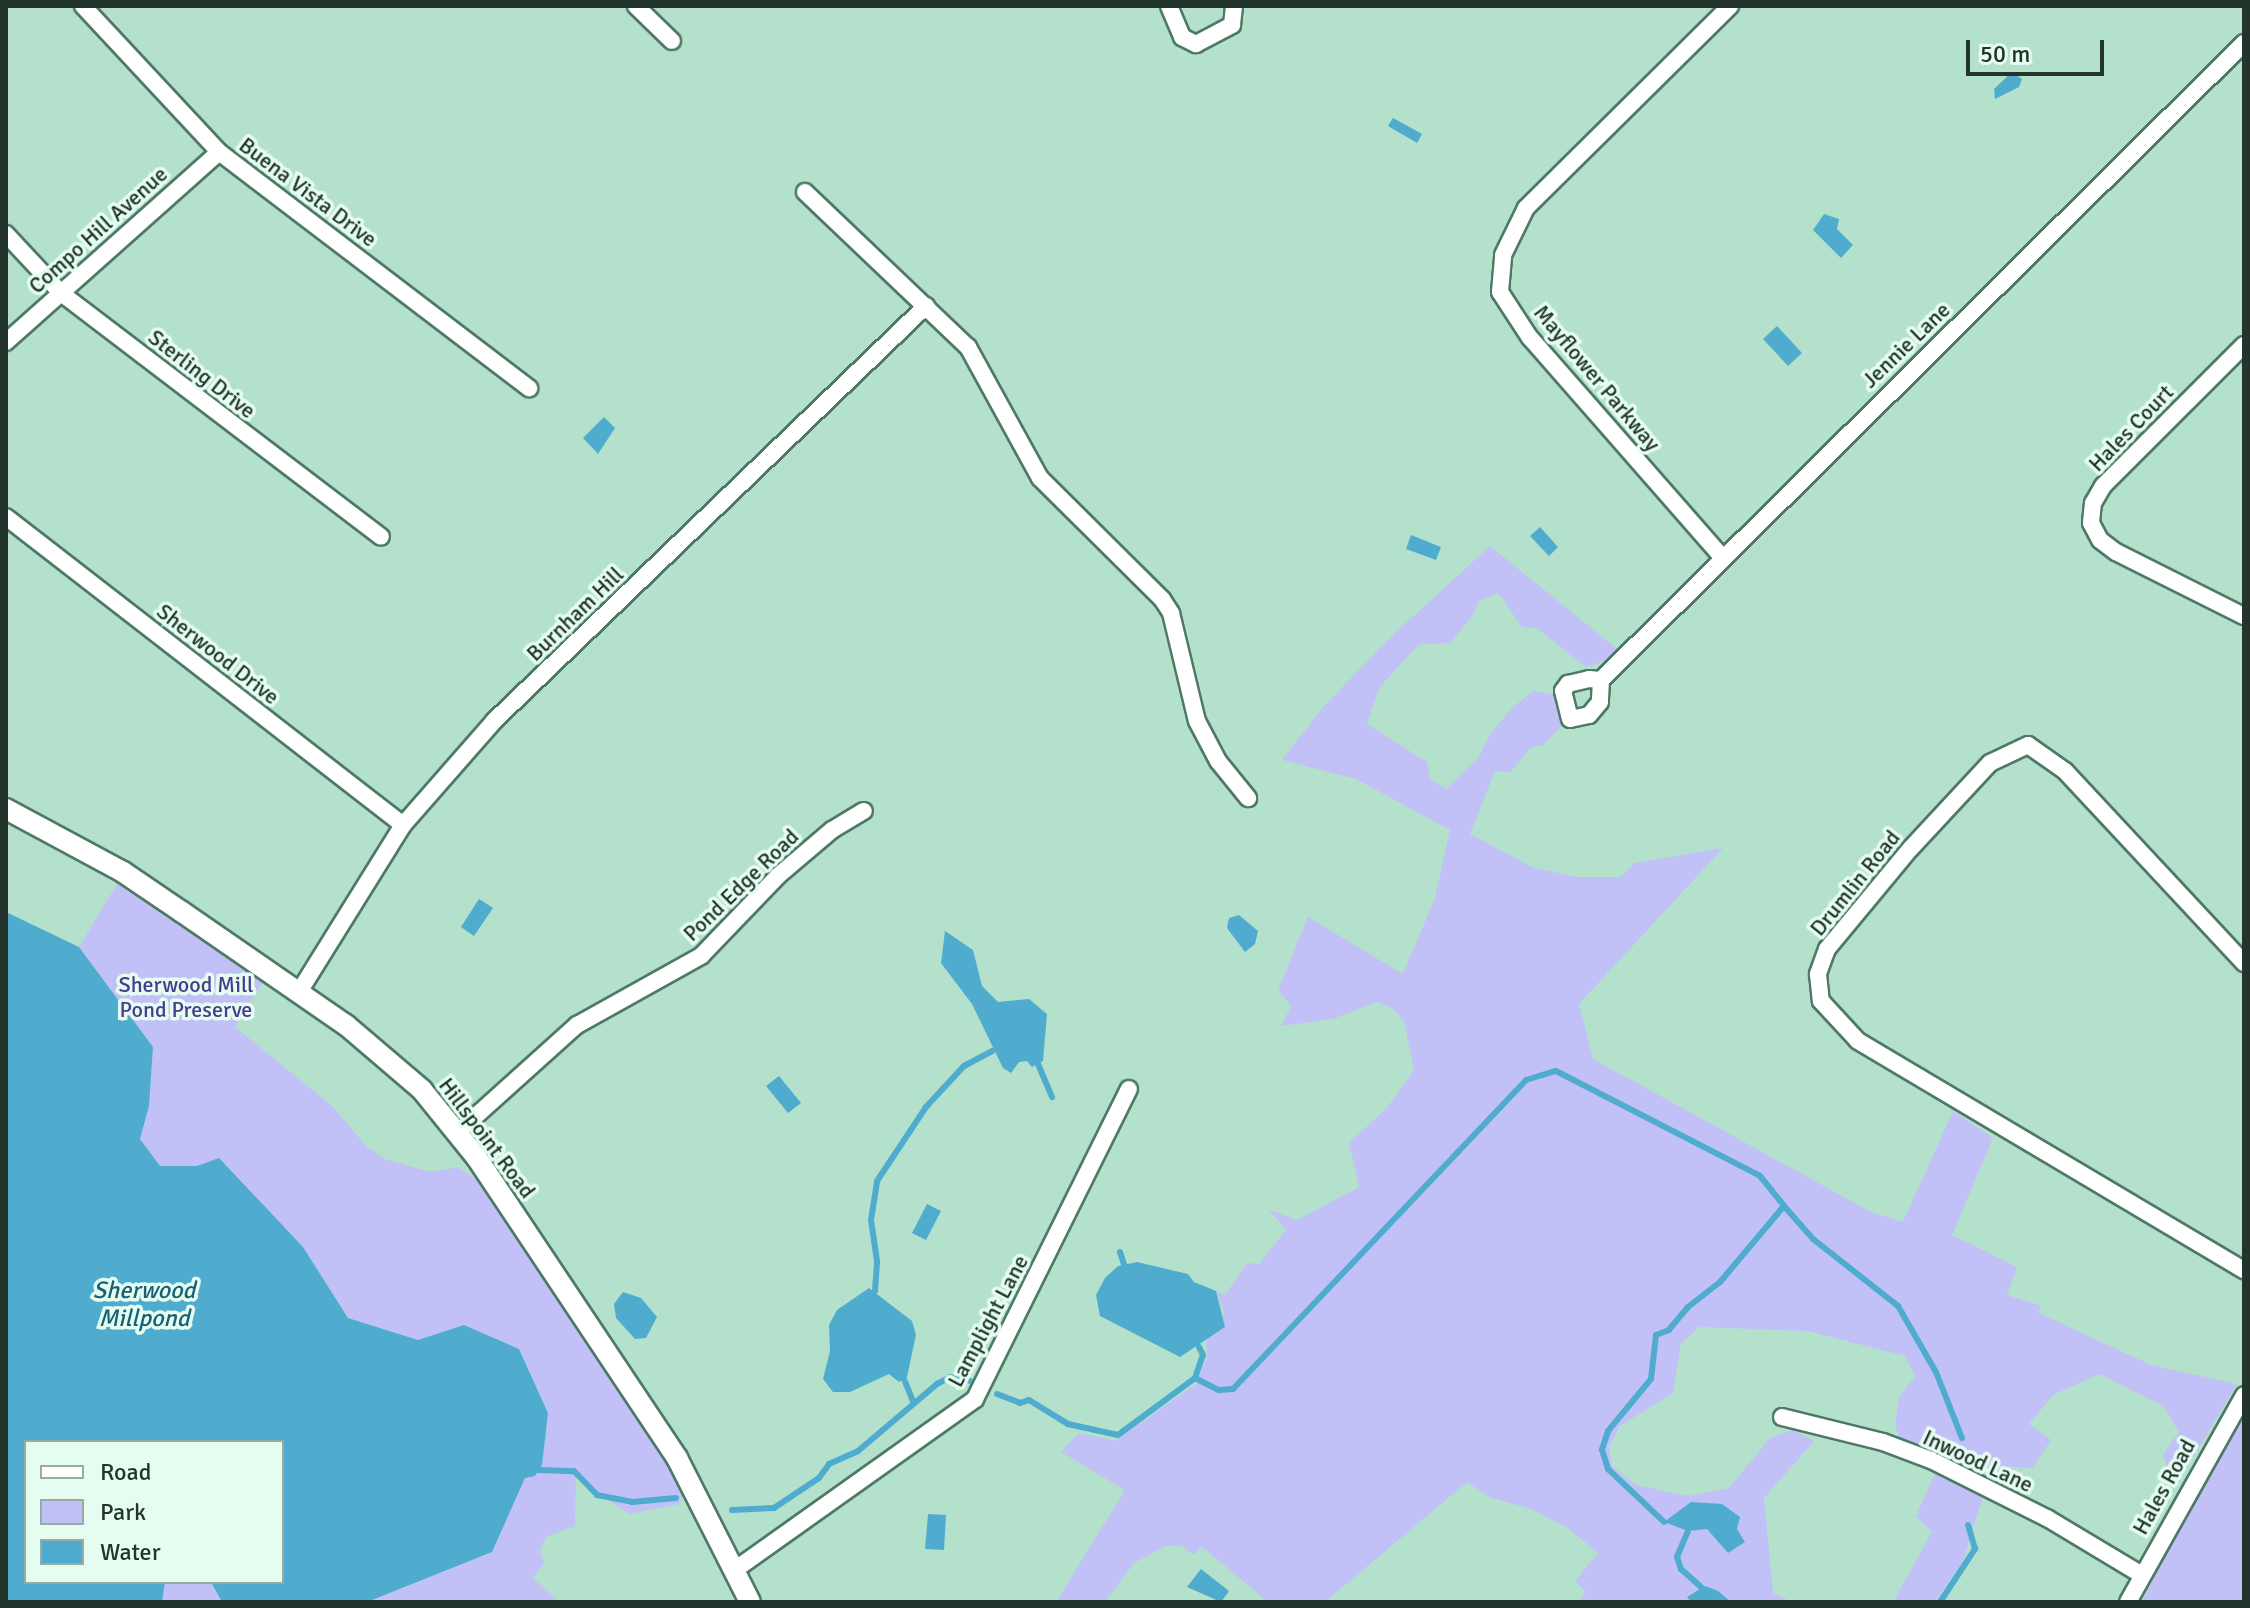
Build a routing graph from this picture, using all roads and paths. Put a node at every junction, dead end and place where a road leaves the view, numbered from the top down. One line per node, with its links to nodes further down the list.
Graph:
1 (83, 6): 8 (street, Buena Vista Drive)
2 (636, 6): 6 (street)
3 (1169, 6): 4 (street)
4 (1234, 6)
5 (1730, 6): 18 (street, Mayflower Parkway)
6 (672, 41)
7 (2244, 43): 18 (street, Jennie Lane)
8 (219, 152): 11 (street, Compo Hill Avenue); 15 (street, Buena Vista Drive)
9 (805, 192): 12 (street)
10 (6, 234): 11 (street, Sterling Drive)
11 (61, 293): 13 (street, Compo Hill Avenue); 17 (street, Sterling Drive)
12 (926, 306): 21 (street); 24 (street, Burnham Hill)
13 (6, 342)
14 (2244, 345): 19 (street, Hales Court)
15 (529, 388)
16 (6, 517): 24 (street, Sherwood Drive)
17 (381, 537)
18 (1722, 557): 20 (street, Jennie Lane)
19 (2244, 616)
20 (1601, 680)
21 (1248, 798)
22 (6, 809): 26 (street, Hillspoint Road)
23 (864, 811): 28 (street, Pond Edge Road)
24 (403, 825): 26 (street, Burnham Hill)
25 (2244, 963): 29 (street, Drumlin Road)
26 (299, 992): 28 (street, Hillspoint Road)
27 (1129, 1089): 32 (street, Lamplight Lane)
28 (458, 1132): 32 (street, Hillspoint Road)
29 (2244, 1270)
30 (2244, 1395): 33 (street, Hales Road)
31 (1782, 1417): 33 (street, Inwood Lane)
32 (736, 1569): 34 (street, Hillspoint Road)
33 (2142, 1575): 35 (street, Hales Road)
34 (750, 1602)
35 (2128, 1602)

